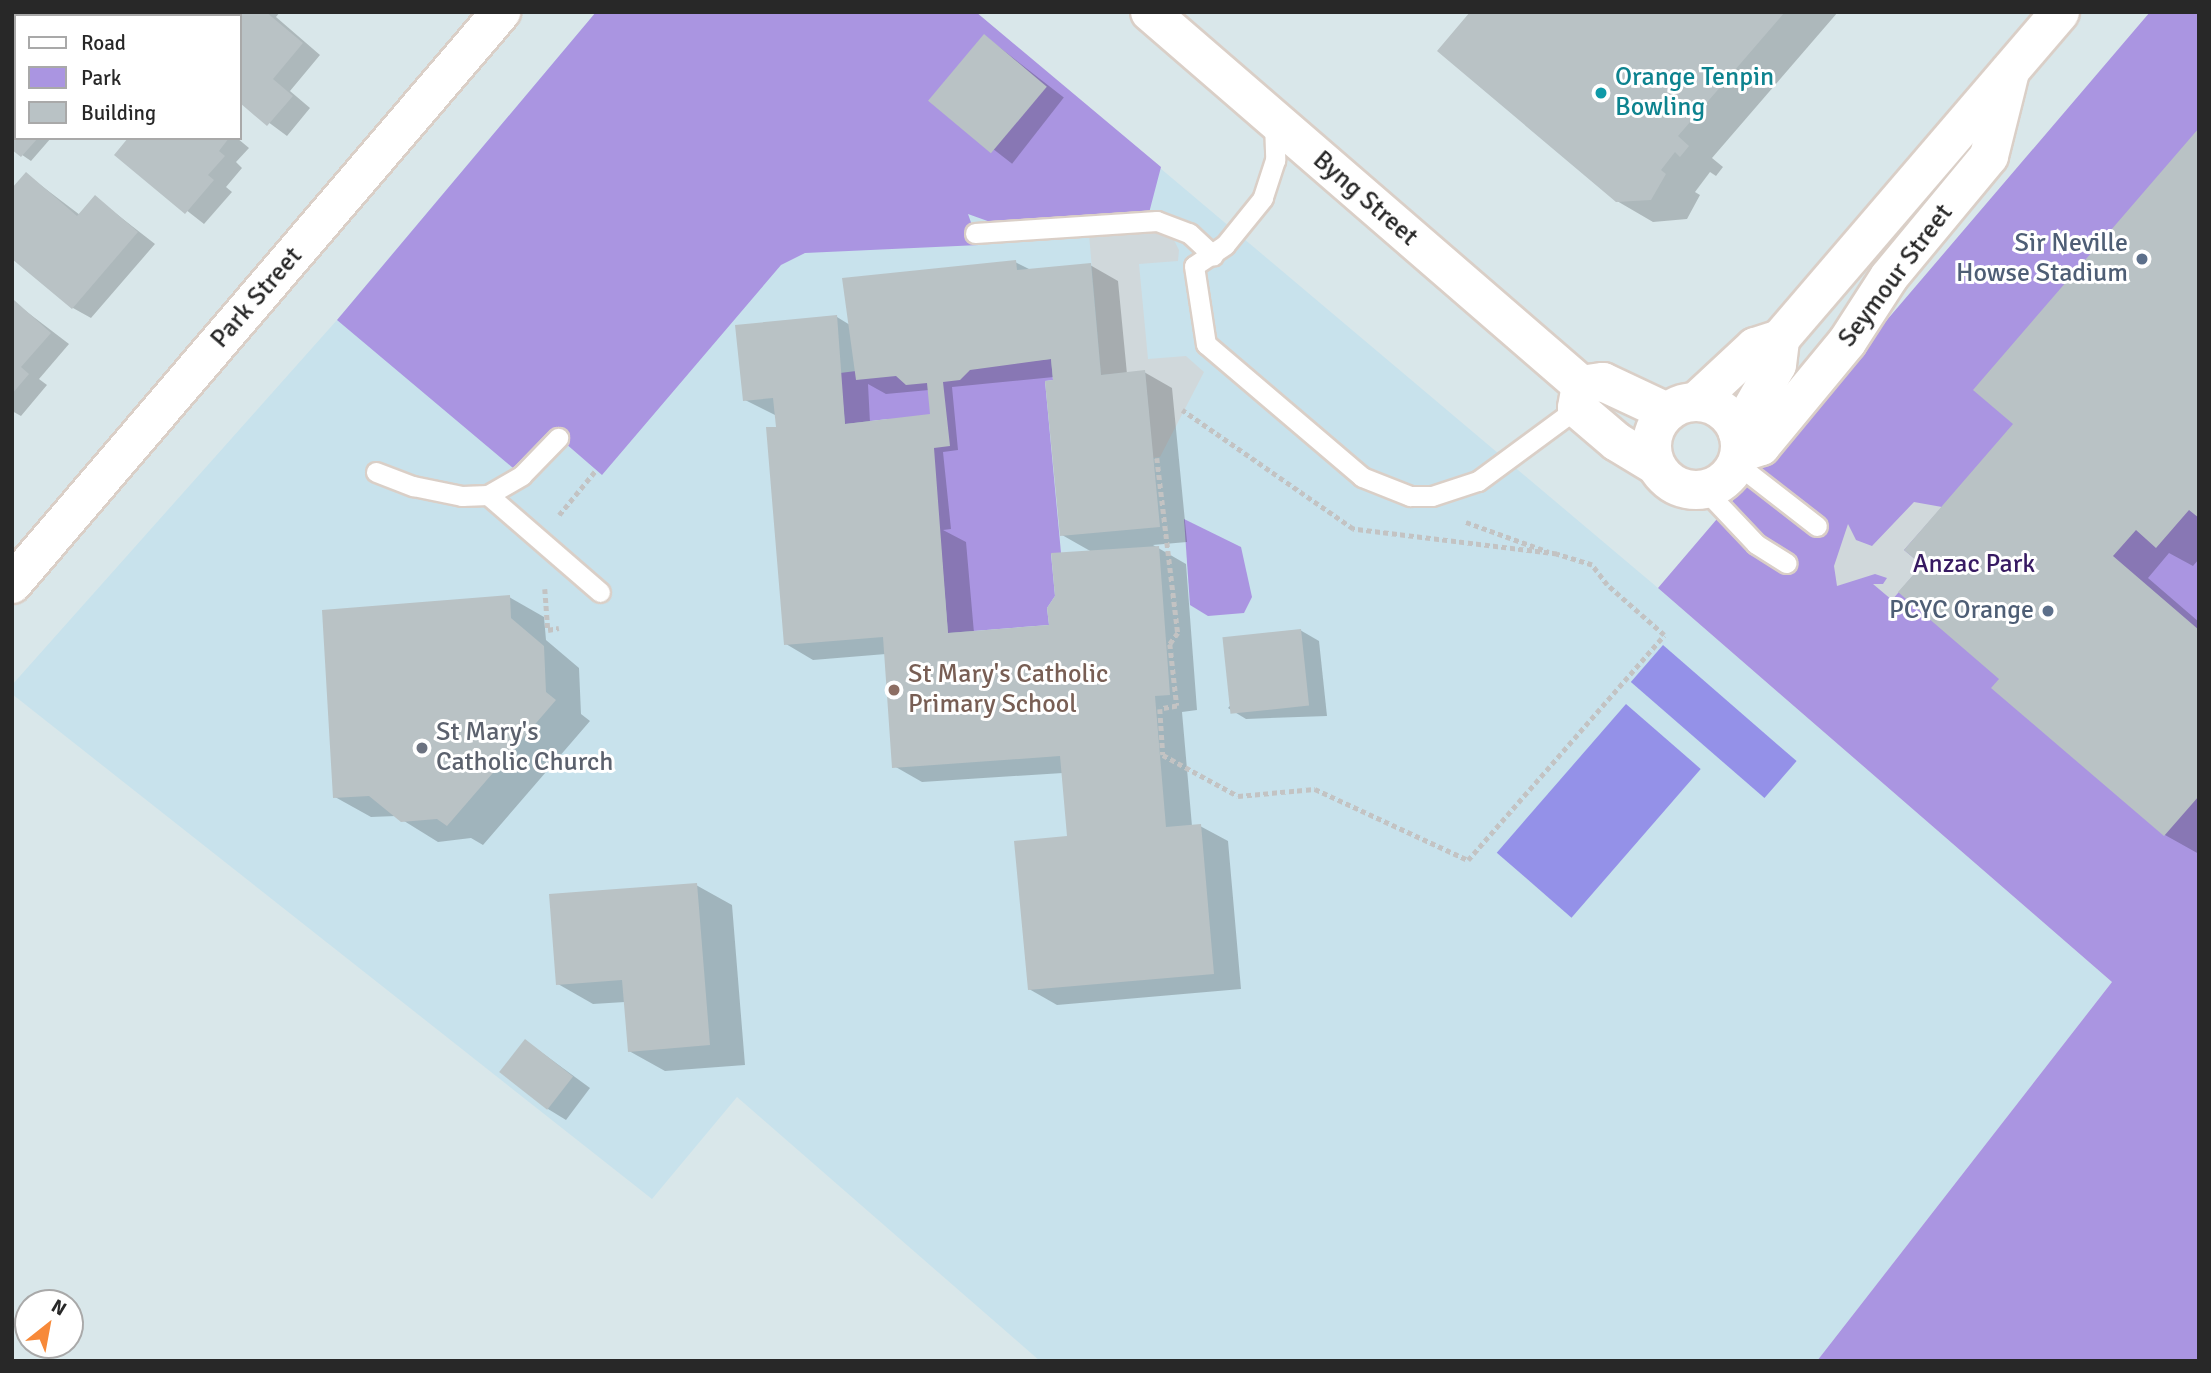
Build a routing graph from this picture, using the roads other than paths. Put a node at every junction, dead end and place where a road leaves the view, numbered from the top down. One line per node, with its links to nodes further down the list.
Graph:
1 (501, 12): 19 (street, Park Street)
2 (1150, 12): 5 (street, Byng Street)
3 (2060, 12): 4 (street, Seymour Street)
4 (2010, 72): 8 (street, Seymour Street); 12 (street, Seymour Street)
5 (1274, 120): 7 (lane); 9 (street, Byng Street)
6 (975, 233): 7 (lane)
7 (1213, 256): 9 (lane)
8 (1780, 339): 10 (street, Seymour Street); 12 (street, Seymour Street)
9 (1579, 397): 10 (street); 13 (street, Byng Street)
10 (1682, 407): 12 (street); 13 (street)
11 (558, 438): 16 (lane)
12 (1738, 450): 15 (street); 17 (lane)
13 (1655, 465): 15 (street)
14 (376, 472): 16 (lane)
15 (1705, 490): 18 (lane)
16 (488, 495): 20 (lane)
17 (1816, 526)
18 (1787, 563)
19 (12, 584)
20 (600, 592)

